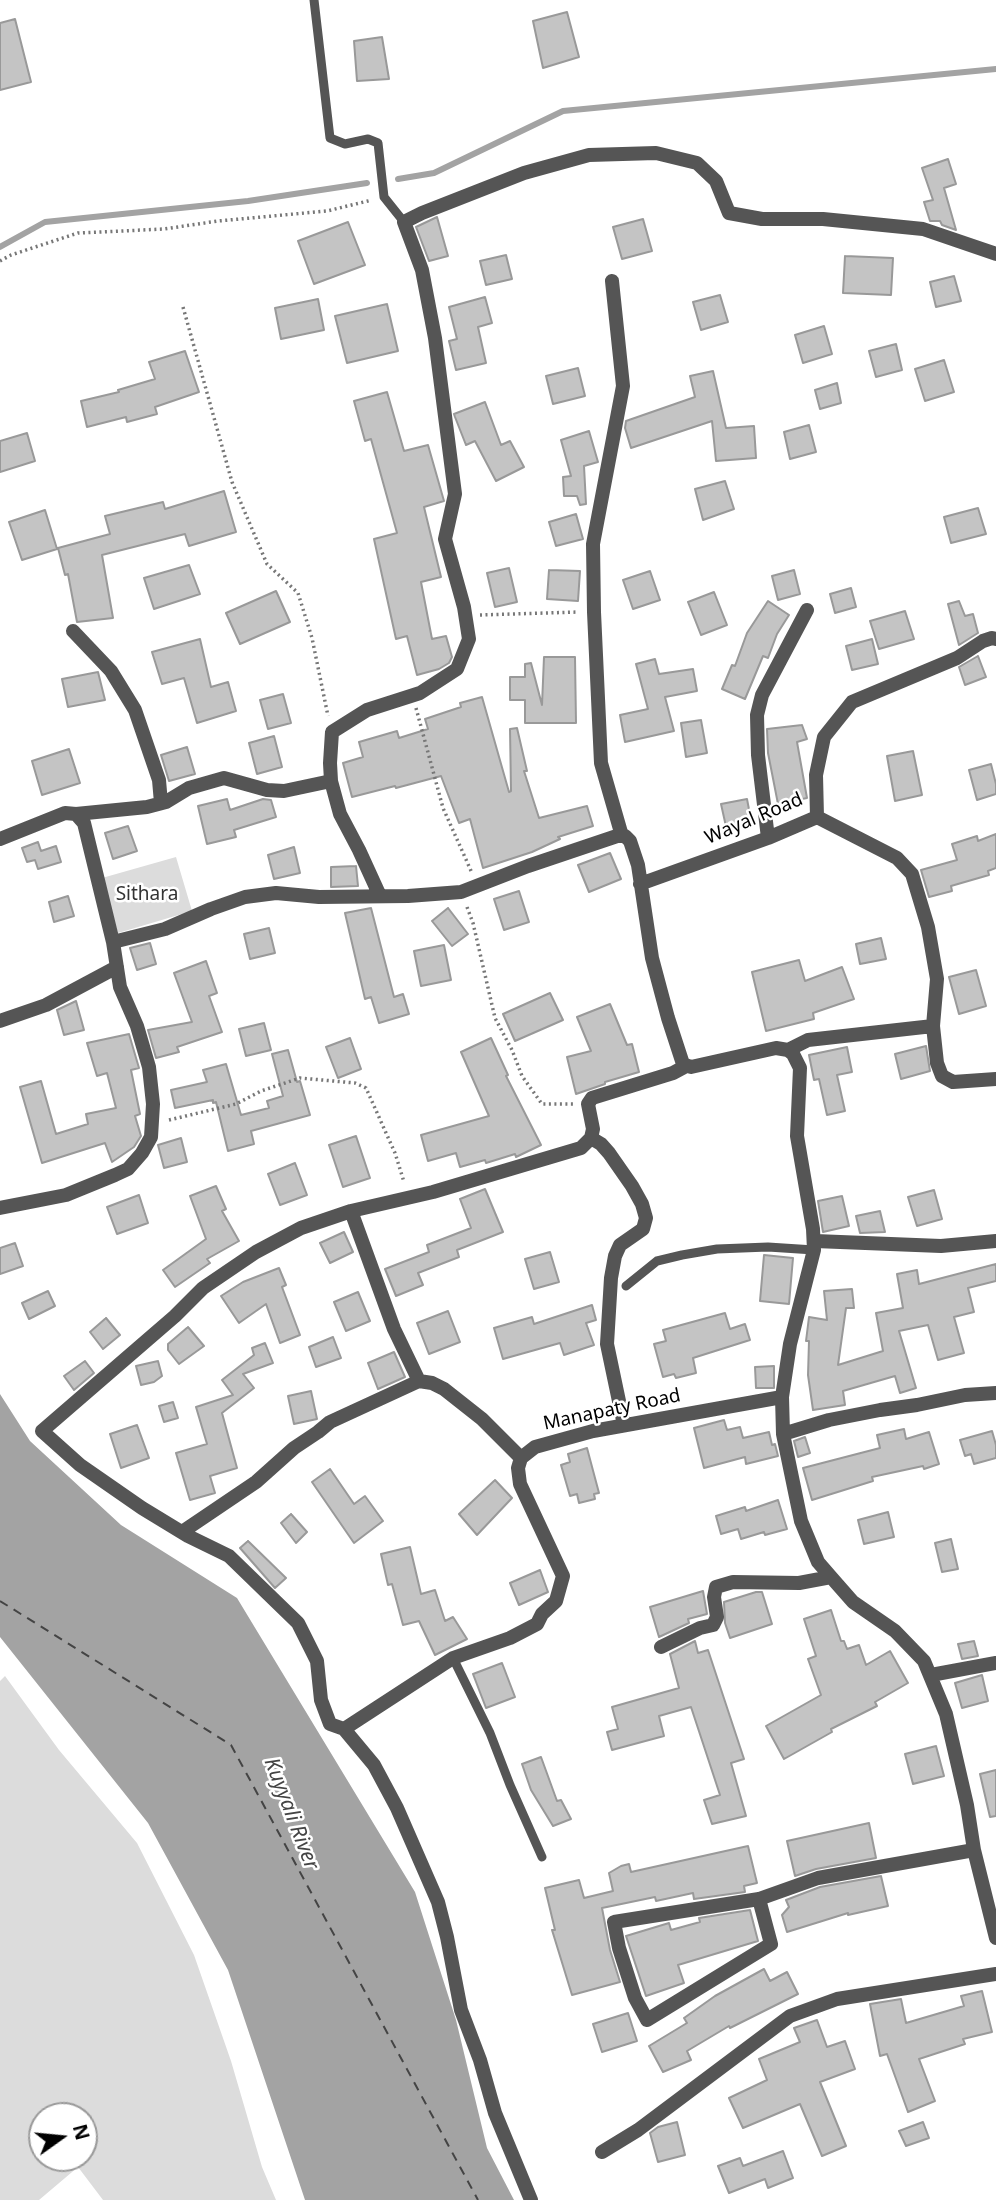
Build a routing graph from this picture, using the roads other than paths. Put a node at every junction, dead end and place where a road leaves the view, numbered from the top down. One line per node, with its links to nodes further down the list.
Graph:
1 (314, 0): 2 (lane)
2 (404, 222): 3 (street); 8 (street)
3 (996, 254)
4 (612, 281): 12 (street)
5 (807, 610): 13 (street)
6 (73, 631): 9 (street)
7 (996, 639): 11 (street, Wayal Road)
8 (331, 782): 9 (street); 16 (street)
9 (162, 803): 10 (street)
10 (76, 814): 14 (street); 17 (street)
11 (817, 817): 13 (street, Wayal Road); 20 (street)
12 (622, 836): 15 (street); 16 (street)
13 (768, 838): 15 (street, Wayal Road)
14 (0, 839)
15 (640, 884): 22 (street)
16 (380, 896): 17 (street)
17 (113, 942): 18 (street)
18 (117, 967): 19 (street); 25 (street)
19 (0, 1021)
20 (933, 1026): 21 (street); 23 (street)
21 (788, 1050): 22 (street); 28 (street)
22 (686, 1066): 24 (street)
23 (996, 1079)
24 (592, 1138): 26 (street); 33 (street)
25 (0, 1209)
26 (351, 1211): 30 (street); 36 (street)
27 (996, 1241): 28 (street)
28 (815, 1246): 29 (lane); 32 (street)
29 (625, 1286)
30 (418, 1381): 35 (street); 36 (street)
31 (996, 1393): 34 (street)
32 (782, 1397): 33 (street, Manapaty Road); 34 (street)
33 (624, 1425): 35 (street, Manapaty Road)
34 (783, 1434): 37 (street)
35 (521, 1458): 39 (street)
36 (182, 1532): 42 (street)
37 (831, 1577): 38 (street); 41 (street)
38 (661, 1647)
39 (453, 1658): 42 (street); 44 (lane)
40 (996, 1663): 41 (street)
41 (930, 1675): 43 (street)
42 (344, 1729): 49 (street)
43 (974, 1850): 45 (street); 46 (street)
44 (542, 1857)
45 (759, 1899): 45 (street)
46 (996, 1938)
47 (996, 1974): 48 (street)
48 (603, 2152)
49 (531, 2200)

